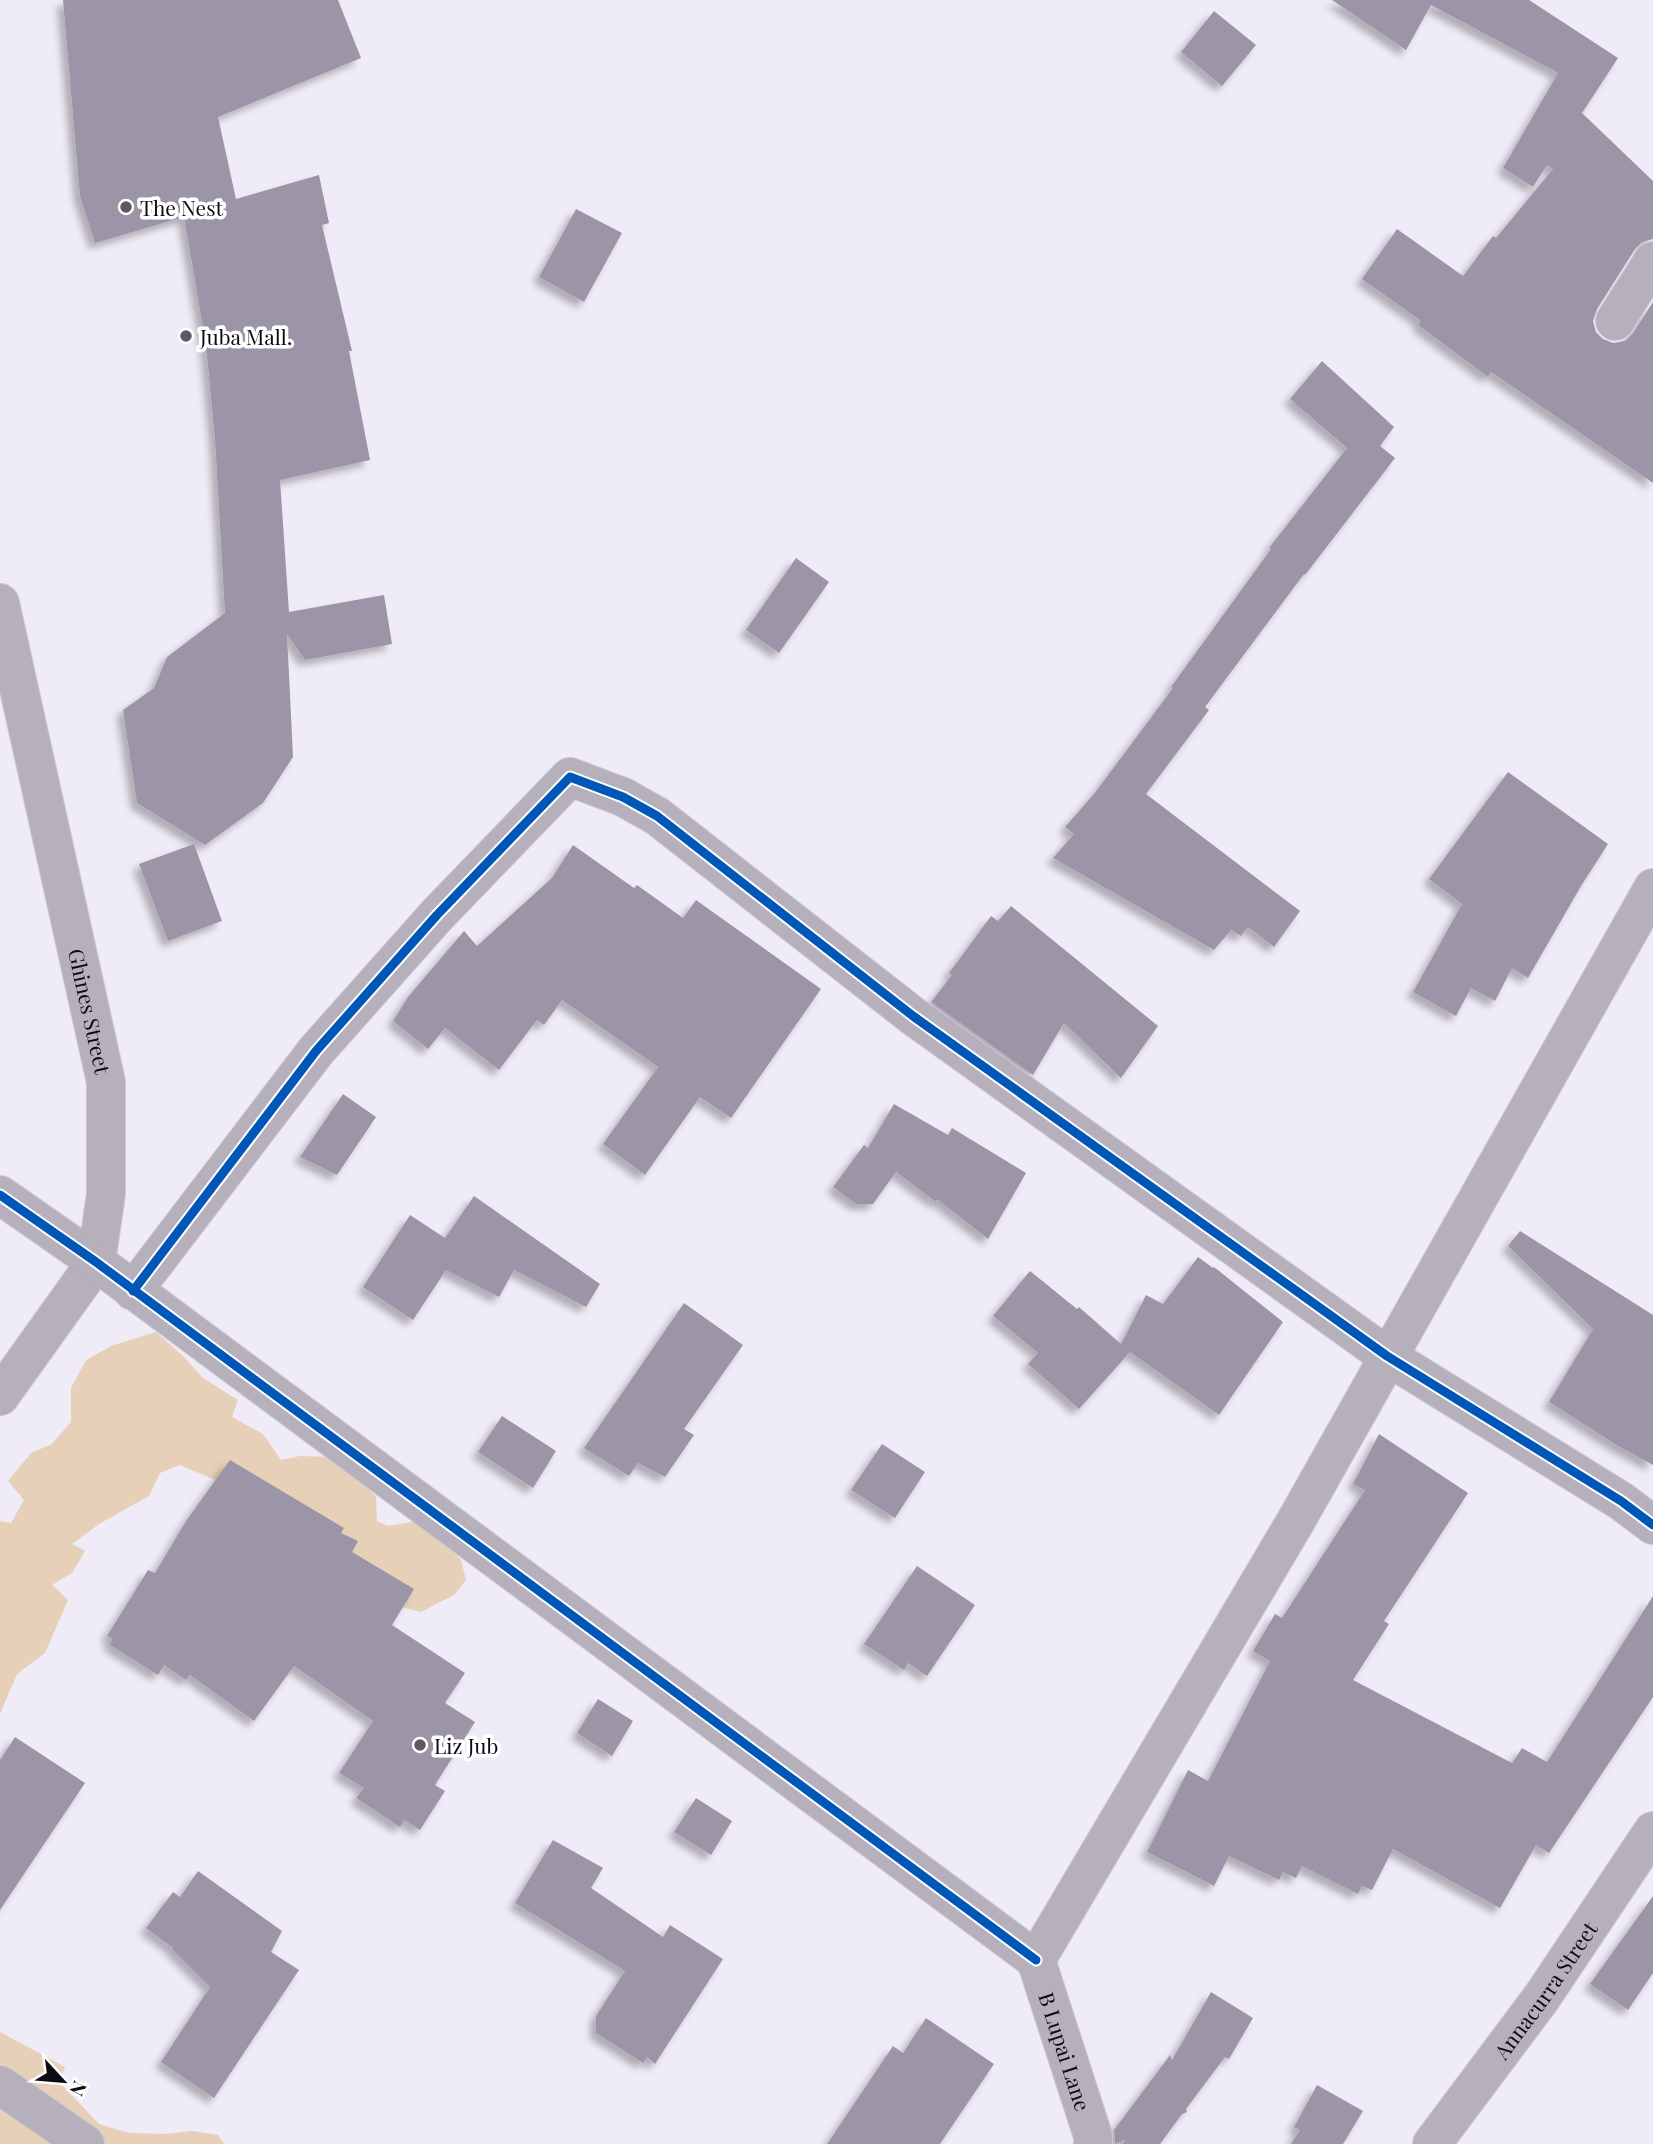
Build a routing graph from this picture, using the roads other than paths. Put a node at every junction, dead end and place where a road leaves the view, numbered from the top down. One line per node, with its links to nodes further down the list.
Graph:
1 (1653, 261): 2 (street)
2 (1615, 321)
3 (0, 603): 6 (street, Ghines Street)
4 (1653, 888): 8 (street)
5 (0, 1195): 6 (street)
6 (96, 1262): 7 (street); 9 (street, Ghines Street)
7 (133, 1291): 8 (street); 12 (street)
8 (1387, 1356): 10 (street); 12 (street)
9 (0, 1396)
10 (1653, 1525)
11 (1653, 1831): 16 (street, Annacurra Street)
12 (1036, 1960): 15 (street, B Lupai Lane)
13 (0, 2085): 14 (street)
14 (85, 2144)
15 (1093, 2144)
16 (1432, 2144)

